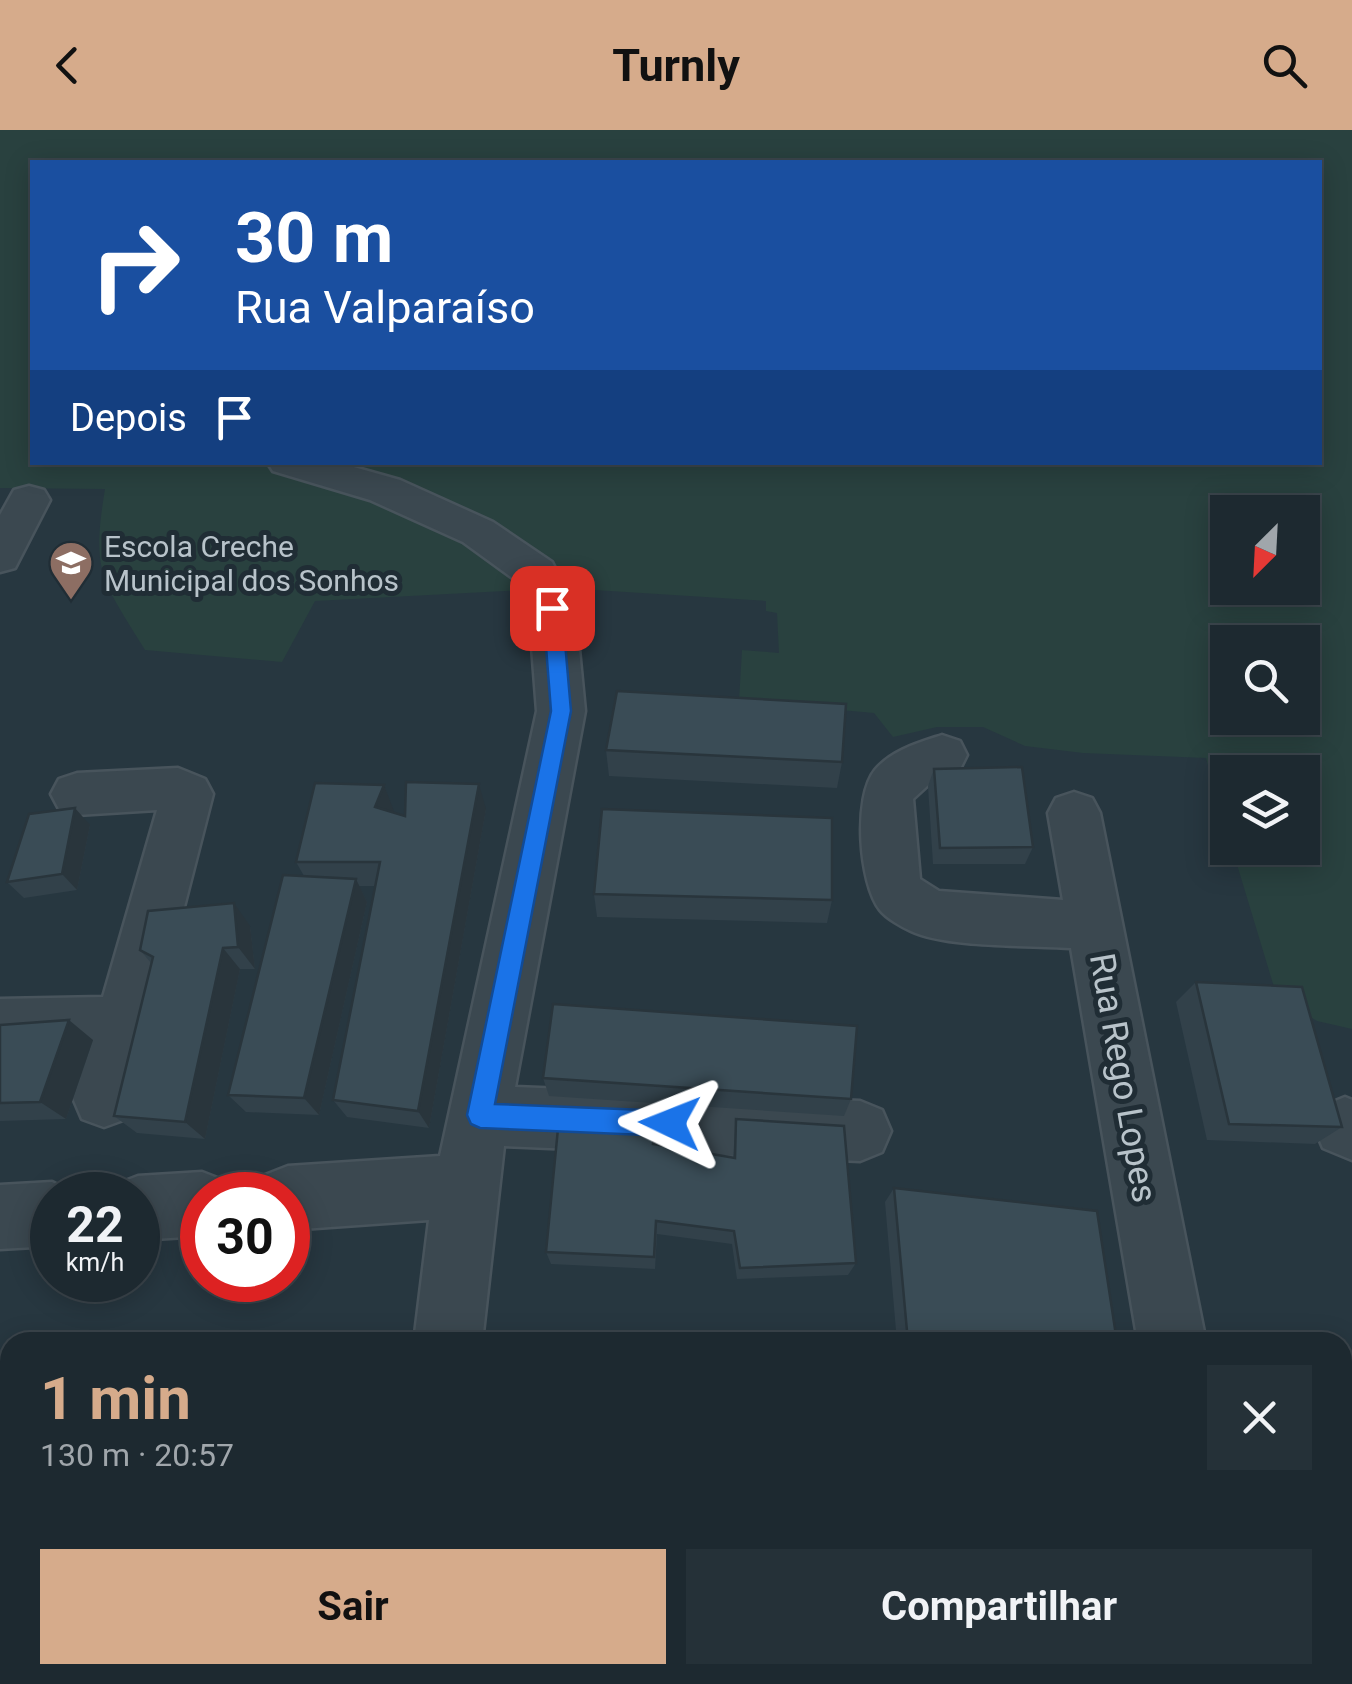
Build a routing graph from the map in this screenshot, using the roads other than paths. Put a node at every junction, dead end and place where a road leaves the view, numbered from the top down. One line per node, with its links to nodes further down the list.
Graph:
1 (298, 465): 11 (street)
2 (28, 500): 3 (street)
3 (0, 558)
4 (942, 755): 7 (street)
5 (77, 794): 8 (street)
6 (1074, 814): 7 (street, Rua Rego Lopes)
7 (1095, 926): 18 (street, Rua Rego Lopes)
8 (124, 1024): 9 (street); 10 (street)
9 (0, 1026)
10 (104, 1098)
11 (480, 1115): 12 (street); 13 (street)
12 (860, 1132)
13 (465, 1186): 14 (street); 17 (street)
14 (310, 1197)
15 (30, 1215): 16 (street)
16 (0, 1217)
17 (449, 1332)
18 (1170, 1332)

